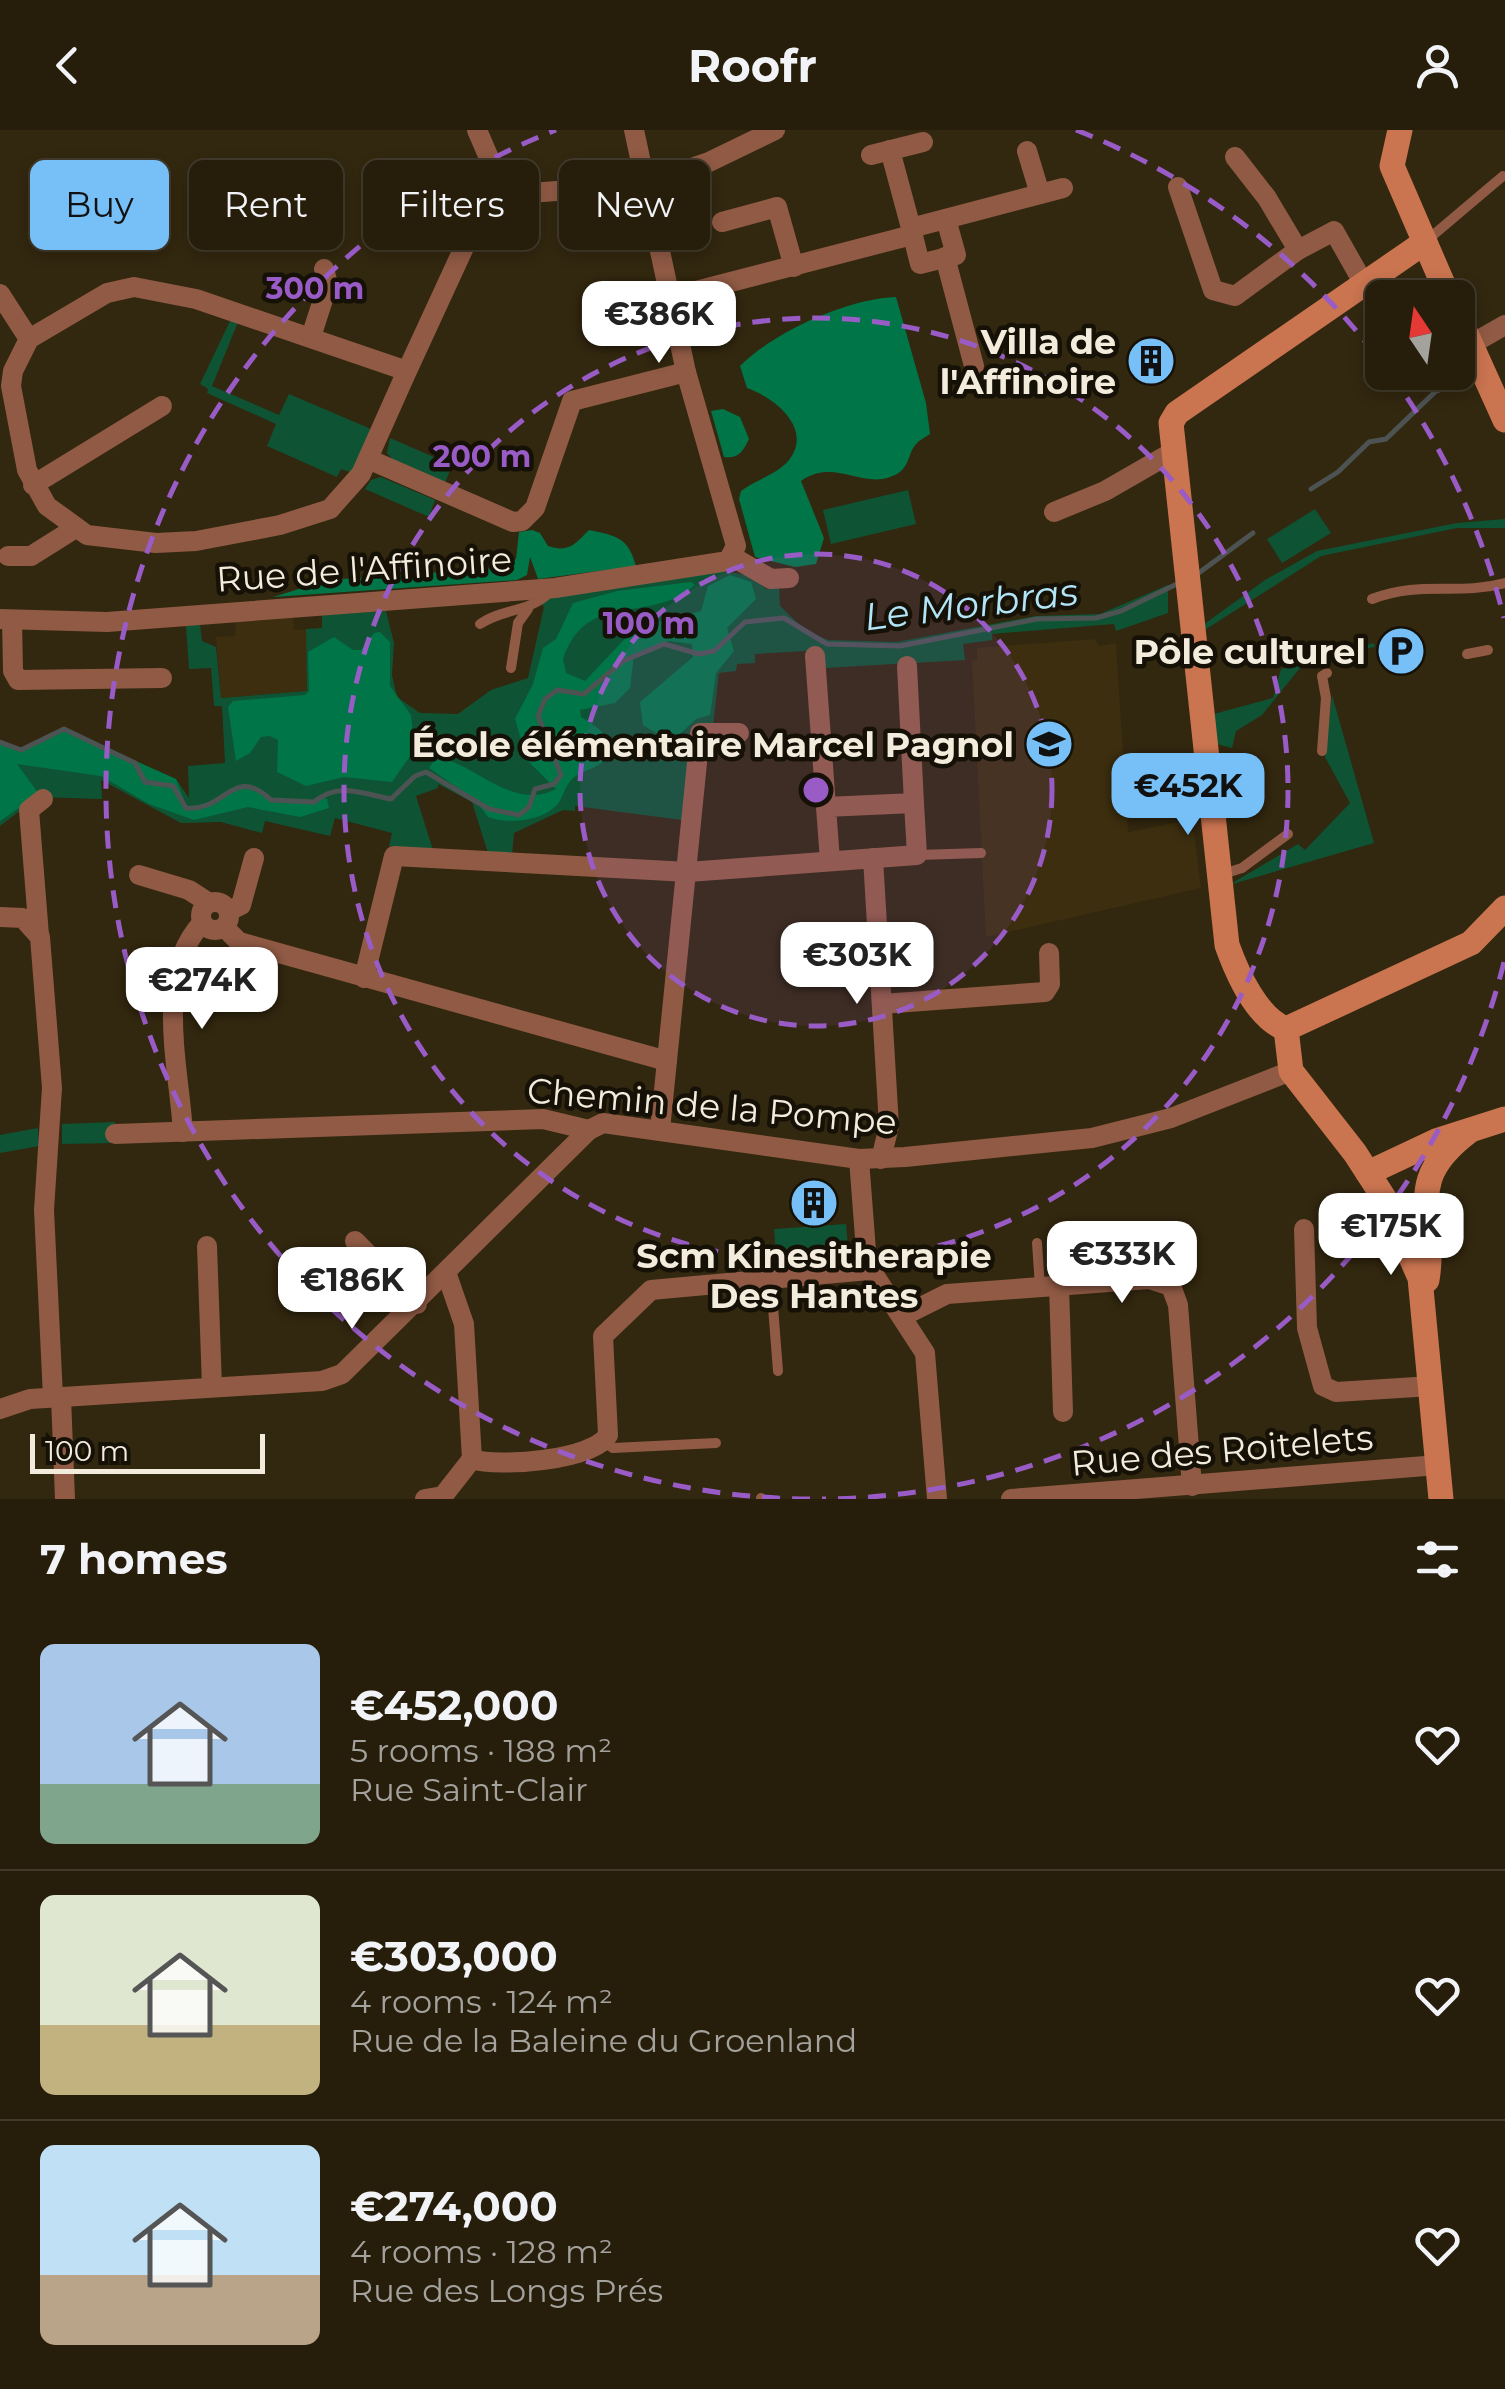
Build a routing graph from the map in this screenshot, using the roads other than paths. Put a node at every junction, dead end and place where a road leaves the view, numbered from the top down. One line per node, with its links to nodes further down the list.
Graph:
1 (477, 130): 8 (street)
2 (634, 130): 9 (street)
3 (774, 130): 10 (street)
4 (1400, 130): 18 (street)
5 (923, 142): 17 (street)
6 (1027, 151): 14 (street)
7 (1235, 157): 21 (street)
8 (490, 160)
9 (641, 160)
10 (710, 162)
11 (1503, 176): 18 (lane)
12 (1062, 188): 14 (street)
13 (1178, 188): 21 (street)
14 (1040, 194): 15 (street)
15 (946, 219): 17 (street); 22 (street)
16 (722, 222): 23 (street)
17 (911, 232): 22 (street); 23 (street)
18 (1425, 242): 25 (street); 26 (street)
19 (463, 250): 35 (street)
20 (659, 250): 28 (street)
21 (1298, 250): 26 (street)
22 (945, 258): 34 (street)
23 (794, 267): 28 (street)
24 (324, 268): 30 (street)
25 (1441, 280)
26 (1364, 284): 39 (street)
27 (0, 294): 31 (street)
28 (669, 298): 36 (street)
29 (1505, 325): 32 (street)
30 (311, 337): 31 (street); 35 (street)
31 (30, 339): 41 (street)
32 (1475, 342)
33 (1475, 357): 37 (street)
34 (974, 366)
35 (406, 371): 40 (street)
36 (686, 372): 40 (street); 45 (street)
37 (1494, 401)
38 (162, 406): 41 (street)
39 (1171, 453): 42 (street); 73 (street)
40 (368, 459): 43 (street)
41 (33, 485): 43 (street)
42 (1054, 512)
43 (74, 529): 44 (street)
44 (8, 556)
45 (732, 558): 46 (street); 48 (street, Rue de l'Affinoire)
46 (789, 578)
47 (1505, 582): 49 (lane)
48 (555, 588): 50 (lane); 51 (street, Rue de l'Affinoire)
49 (1372, 599)
50 (528, 609): 52 (lane); 57 (lane)
51 (6, 619): 59 (street)
52 (480, 624)
53 (1488, 650): 54 (lane)
54 (1467, 654)
55 (815, 656): 64 (street)
56 (908, 666): 63 (street)
57 (511, 668)
58 (1327, 674): 61 (lane)
59 (162, 678)
60 (738, 733): 71 (street)
61 (1322, 751)
62 (44, 799): 77 (street)
63 (914, 802): 64 (street); 67 (street)
64 (826, 808): 70 (street)
65 (1288, 834): 73 (lane)
66 (982, 853): 67 (lane)
67 (917, 855): 69 (street)
68 (254, 858): 75 (street)
69 (873, 858): 70 (street); 80 (street)
70 (830, 861): 71 (street)
71 (688, 872): 79 (street); 82 (street)
72 (139, 876): 75 (street)
73 (1220, 876): 81 (street)
74 (1505, 908): 81 (street)
75 (216, 916): 79 (street); 87 (street)
76 (0, 917): 77 (street)
77 (40, 937): 109 (street)
78 (1049, 954): 80 (street)
79 (364, 978): 82 (street)
80 (882, 1004): 91 (street)
81 (1286, 1029): 83 (street)
82 (667, 1061): 86 (street)
83 (1291, 1071): 91 (street, Chemin de la Pompe); 92 (street)
84 (1505, 1119): 88 (street)
85 (589, 1130): 86 (street, Chemin de la Pompe); 87 (street, Chemin de la Pompe); 100 (street)
86 (660, 1130): 90 (street, Chemin de la Pompe)
87 (183, 1132): 89 (street, Chemin de la Pompe)
88 (1468, 1132): 92 (street); 93 (street)
89 (115, 1134)
90 (859, 1159): 91 (street, Chemin de la Pompe); 99 (street)
91 (881, 1159)
92 (1368, 1173): 94 (street)
93 (1426, 1180): 94 (street); 103 (street)
94 (1386, 1202): 103 (street)
95 (1304, 1229): 107 (street)
96 (355, 1241): 104 (street)
97 (1038, 1242): 102 (lane)
98 (207, 1246): 108 (street)
99 (869, 1270): 101 (street); 105 (street)
100 (447, 1275): 104 (street); 114 (street)
101 (771, 1281): 106 (lane); 112 (street)
102 (1049, 1287): 105 (street); 111 (street); 116 (street)
103 (1424, 1293): 107 (street)
104 (417, 1304): 108 (street)
105 (903, 1316): 120 (street)
106 (778, 1370)
107 (1432, 1386): 115 (street)
108 (212, 1387): 109 (street)
109 (57, 1397): 110 (street); 118 (street)
110 (0, 1409)
111 (1063, 1412)
112 (604, 1442): 113 (lane); 114 (street)
113 (716, 1442)
114 (472, 1458): 119 (street)
115 (1438, 1465): 116 (street, Rue des Roitelets); 122 (street)
116 (1192, 1486): 117 (street, Rue des Roitelets)
117 (1144, 1495): 121 (street, Rue des Roitelets)
118 (65, 1499)
119 (425, 1499)
120 (937, 1499)
121 (1010, 1499)
122 (1442, 1499)

